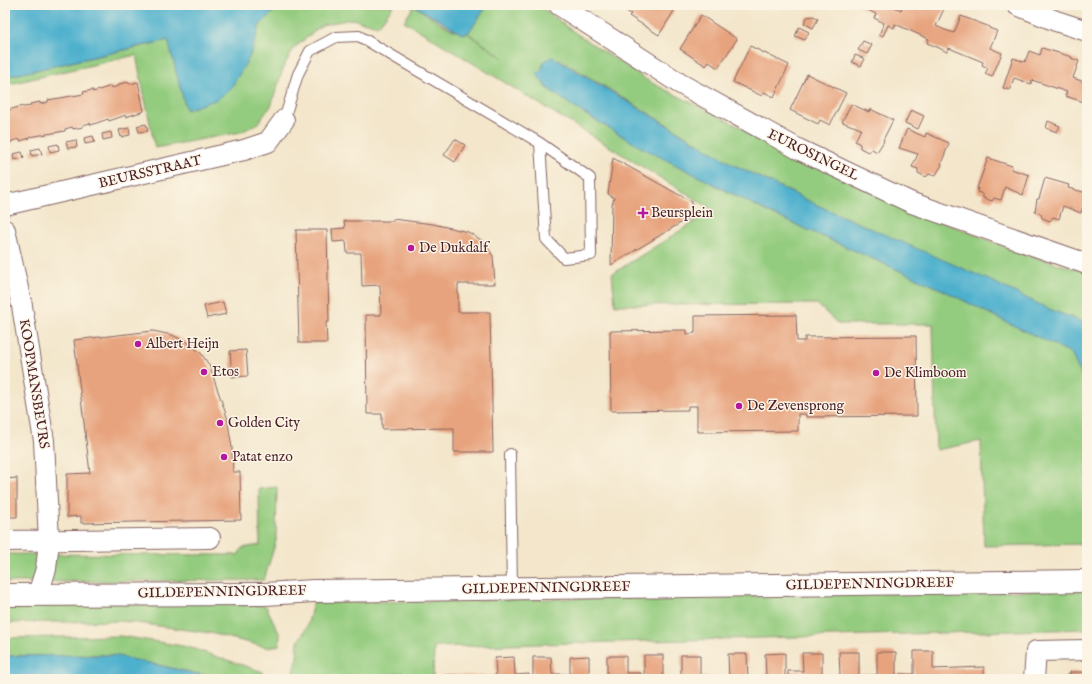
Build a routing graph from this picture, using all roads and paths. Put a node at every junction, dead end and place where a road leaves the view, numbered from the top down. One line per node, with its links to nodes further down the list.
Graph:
1 (559, 5): 8 (street, EUROSINGEL)
2 (1019, 5): 3 (street)
3 (1087, 31)
4 (284, 120): 5 (lane); 6 (street, BEURSSTRAAT)
5 (540, 144): 5 (lane)
6 (5, 205)
7 (5, 230): 12 (street, KOOPMANSBEURS)
8 (1087, 264)
9 (510, 454): 14 (lane)
10 (210, 538): 12 (street)
11 (5, 541): 12 (street)
12 (49, 541): 15 (street, KOOPMANSBEURS)
13 (1087, 581): 14 (street, GILDEPENNINGDREEF)
14 (512, 588): 15 (street, GILDEPENNINGDREEF)
15 (38, 594): 16 (street, GILDEPENNINGDREEF)
16 (5, 595)
17 (1087, 650): 18 (street)
18 (1034, 679)

